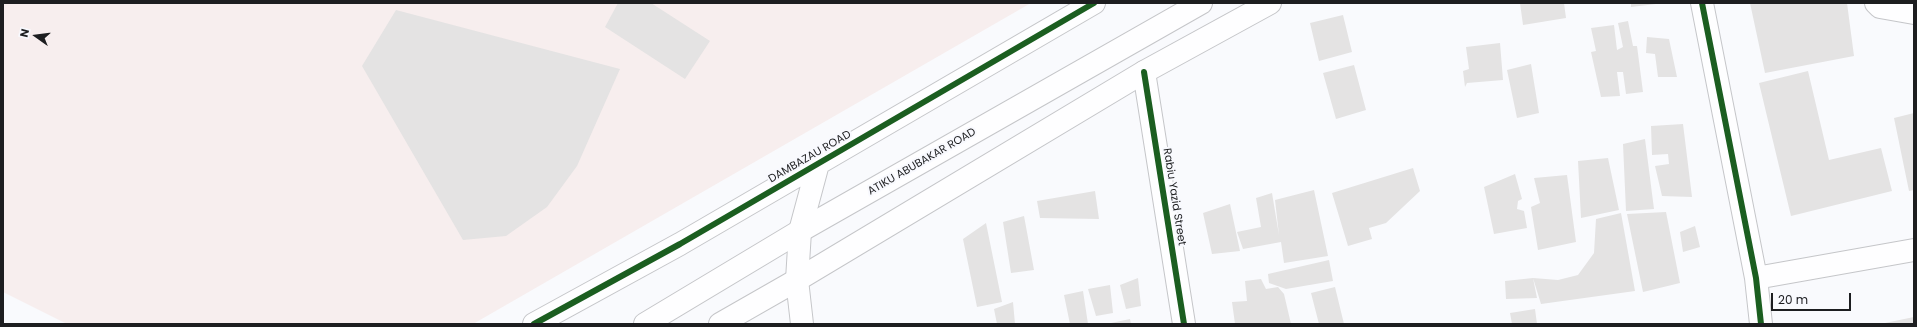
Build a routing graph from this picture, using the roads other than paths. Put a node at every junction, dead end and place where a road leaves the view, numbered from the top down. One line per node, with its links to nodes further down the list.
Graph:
1 (1094, 3): 8 (street, DAMBAZAU ROAD)
2 (1201, 3): 9 (street, ATIKU ABUBAKAR ROAD)
3 (1270, 3): 7 (street)
4 (1702, 3): 11 (street)
5 (1876, 3): 6 (street)
6 (1914, 13)
7 (1144, 72): 12 (street); 17 (street, Rabiu Yazid Street)
8 (818, 164): 9 (street); 13 (street, DAMBAZAU ROAD)
9 (800, 231): 12 (street); 14 (street, ATIKU ABUBAKAR ROAD)
10 (1914, 250): 11 (street)
11 (1756, 278): 18 (street)
12 (797, 280): 15 (street); 16 (street)
13 (534, 324)
14 (645, 324)
15 (720, 324)
16 (802, 324)
17 (1184, 324)
18 (1761, 324)

